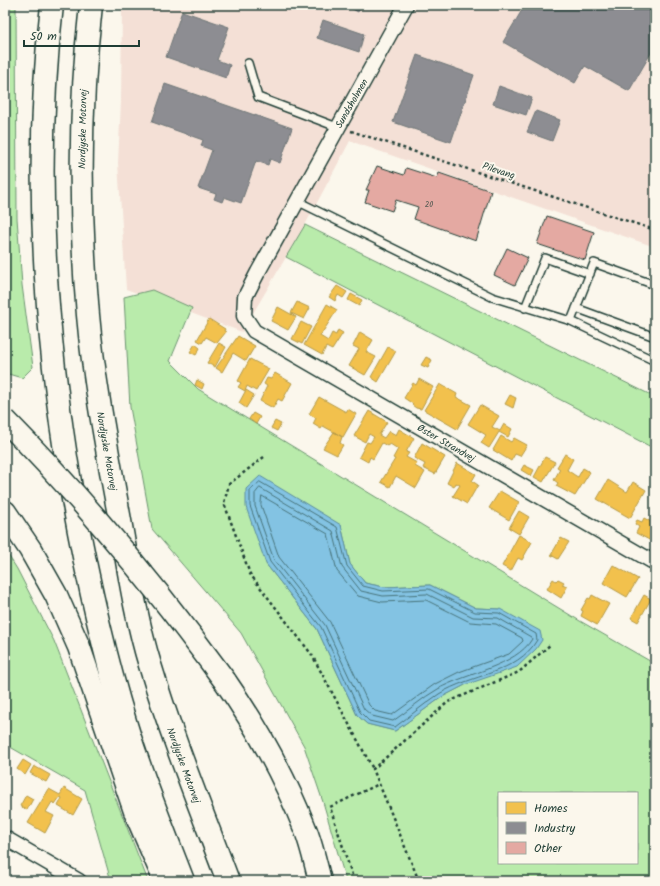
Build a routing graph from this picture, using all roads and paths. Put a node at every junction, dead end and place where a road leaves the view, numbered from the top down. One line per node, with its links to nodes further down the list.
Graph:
1 (52, 5): 26 (highway)
2 (91, 5): 27 (highway, Nordjyske Motorvej)
3 (406, 5): 5 (street, Sundsholmen)
4 (248, 63): 5 (lane)
5 (337, 126): 6 (street, Sundsholmen); 7 (path, Pilevang)
6 (297, 201): 10 (lane); 12 (street, Sundsholmen)
7 (655, 230)
8 (590, 274): 9 (lane); 10 (lane); 11 (lane)
9 (655, 284)
10 (525, 308): 13 (lane)
11 (576, 308): 13 (lane); 14 (lane)
12 (244, 316): 19 (street, Øster Strandvej)
13 (571, 321): 15 (lane)
14 (655, 337)
15 (655, 361)
16 (5, 420): 28 (highway, bridge)
17 (264, 457): 21 (path)
18 (5, 512): 25 (highway)
19 (655, 563)
20 (551, 644): 21 (path)
21 (373, 769): 22 (path)
22 (379, 784): 29 (path); 30 (path)
23 (5, 838): 24 (street)
24 (79, 881)
25 (164, 881)
26 (183, 881)
27 (228, 881)
28 (320, 881)
29 (354, 881)
30 (419, 881)

